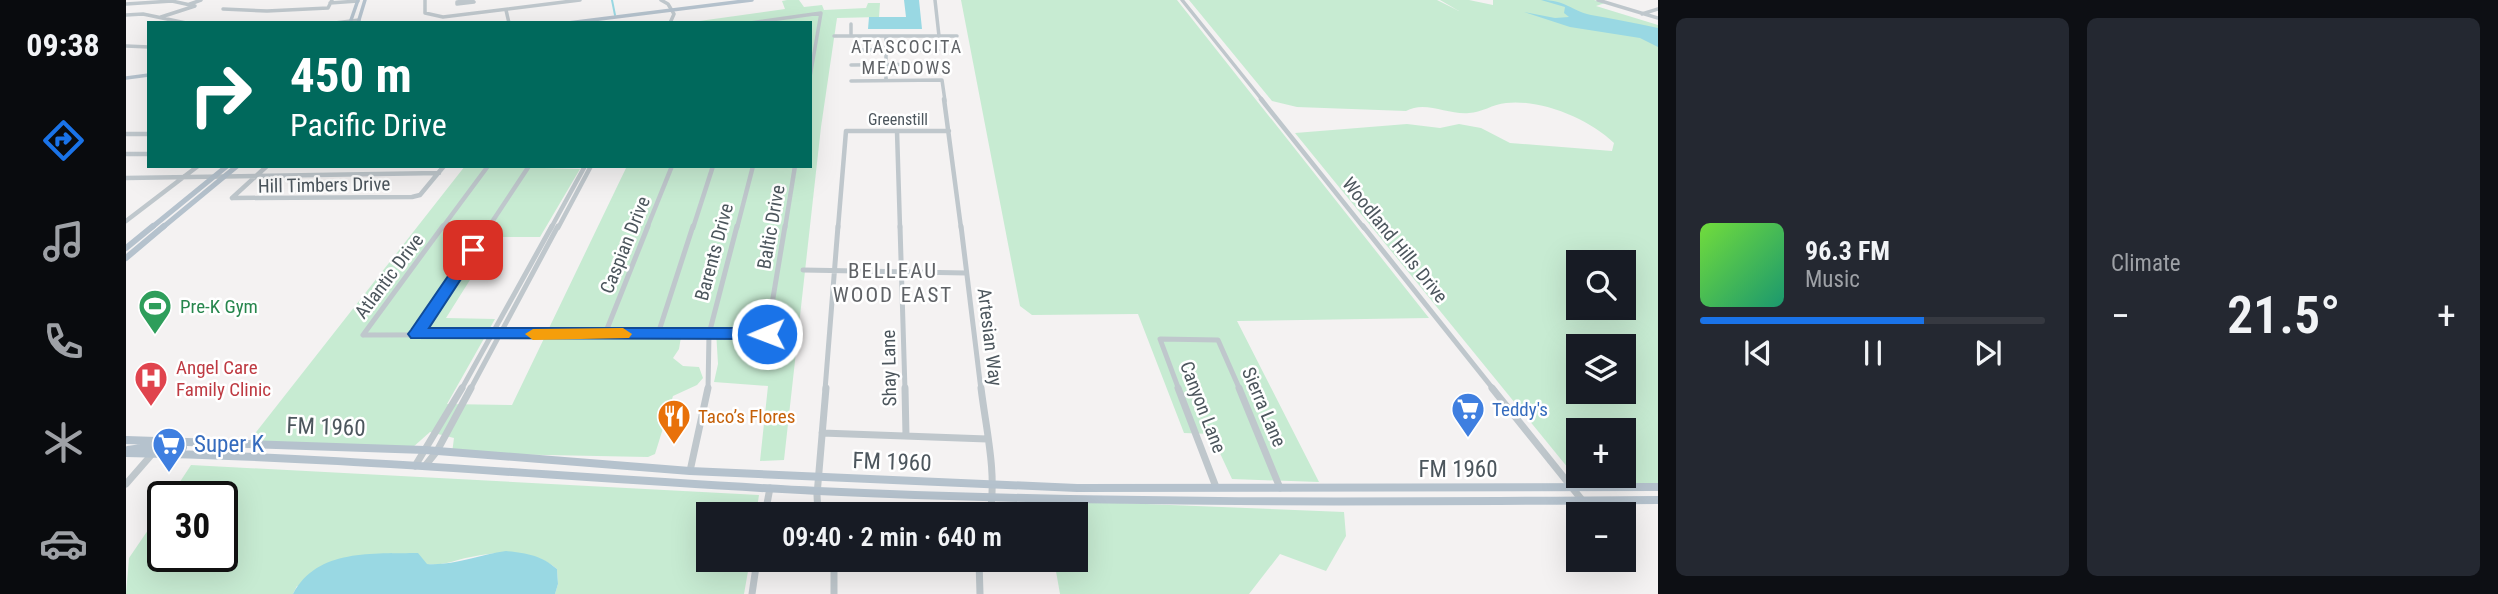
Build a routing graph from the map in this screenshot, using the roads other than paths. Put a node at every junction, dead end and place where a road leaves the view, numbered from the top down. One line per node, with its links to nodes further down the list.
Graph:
1 (201, 0): 13 (street)
2 (358, 0): 3 (main road); 12 (street); 24 (main road)
3 (365, 0): 25 (main road)
4 (425, 0): 16 (street)
5 (580, 0): 16 (street)
6 (661, 0): 17 (street)
7 (752, 0): 17 (main road)
8 (935, 0): 35 (street)
9 (1182, 0): 107 (street, Woodland Hills Drive)
10 (1598, 0): 18 (street)
11 (126, 2): 13 (street)
12 (331, 2): 14 (street)
13 (190, 4): 21 (street)
14 (223, 9)
15 (1658, 9): 18 (street)
16 (506, 10): 26 (street)
17 (672, 13): 27 (main road); 28 (street)
18 (1642, 14): 22 (street)
19 (126, 15): 21 (street)
20 (791, 17): 29 (street); 30 (street); 43 (street)
21 (161, 18): 23 (street)
22 (1658, 18)
23 (176, 21)
24 (350, 21)
25 (358, 21)
26 (509, 21)
27 (589, 21)
28 (669, 21)
29 (766, 21)
30 (790, 21)
31 (851, 24): 33 (street)
32 (834, 36): 33 (street)
33 (851, 36): 34 (street)
34 (886, 36): 35 (street); 40 (street)
35 (939, 36): 36 (street)
36 (957, 36)
37 (128, 45): 38 (street)
38 (147, 47)
39 (853, 50): 40 (street)
40 (886, 50): 41 (street); 45 (street)
41 (938, 50)
42 (940, 64): 45 (street)
43 (812, 65)
44 (851, 65): 45 (street)
45 (886, 65): 48 (street)
46 (147, 75): 47 (main road)
47 (126, 78)
48 (886, 80): 49 (street); 51 (street, Artesian Way)
49 (851, 81)
50 (897, 131): 51 (street, Greenstill); 83 (street, Greenstill); 84 (street, Shay Lane)
51 (949, 131): 85 (street, Artesian Way)
52 (126, 134): 53 (street)
53 (147, 134)
54 (126, 154): 55 (street)
55 (147, 154)
56 (196, 168): 73 (street)
57 (226, 168): 74 (main road)
58 (234, 168): 70 (main road)
59 (265, 168): 75 (street)
60 (443, 168): 69 (street)
61 (487, 168): 86 (street, Atlantic Drive)
62 (528, 168): 86 (street)
63 (587, 168): 87 (street)
64 (587, 168): 88 (street)
65 (671, 168): 89 (street, Caspian Drive)
66 (712, 168): 90 (street)
67 (752, 168): 91 (street, Barents Drive)
68 (795, 168): 91 (street, Baltic Drive)
69 (439, 173): 75 (street); 75 (street, Hill Timbers Drive)
70 (223, 177): 74 (street); 75 (street); 78 (main road)
71 (126, 178): 72 (street)
72 (135, 178): 73 (street); 76 (street)
73 (184, 178): 74 (street); 79 (street)
74 (214, 178): 77 (main road)
75 (253, 179)
76 (126, 183)
77 (165, 217): 78 (main road); 80 (main road)
78 (176, 217): 81 (main road)
79 (126, 221)
80 (126, 248)
81 (126, 258)
82 (803, 270): 83 (street)
83 (835, 271): 84 (street); 93 (street)
84 (902, 273): 85 (street); 94 (street, Shay Lane)
85 (966, 273): 95 (street, Artesian Way)
86 (417, 334): 87 (street)
87 (491, 334): 88 (street); 99 (street)
88 (498, 334): 89 (street); 100 (street)
89 (605, 334): 90 (street)
90 (658, 334): 91 (street)
91 (709, 334): 105 (street, Barents Drive)
92 (1217, 340): 110 (street, Canyon Lane); 114 (street, Sierra Lane)
93 (822, 433): 94 (street); 106 (street)
94 (906, 436): 95 (street)
95 (987, 439): 109 (street, Artesian Way)
96 (126, 440): 97 (main road, FM 1960 / FM 1960)
97 (171, 440): 98 (main road, FM 1960 / FM 1960); 101 (main road)
98 (195, 443): 99 (main road, FM 1960 / FM 1960); 102 (main road)
99 (425, 450): 100 (main road, FM 1960 / FM 1960); 103 (street)
100 (437, 451): 104 (street); 105 (main road, FM 1960 / FM 1960)
101 (126, 452): 102 (main road, FM 1960 / FM 1960)
102 (153, 453): 103 (main road, FM 1960 / FM 1960); 108 (street)
103 (415, 466): 104 (main road, FM 1960 / FM 1960)
104 (425, 466): 113 (main road, FM 1960 / FM 1960)
105 (691, 471): 106 (main road, FM 1960 / FM 1960)
106 (818, 478): 109 (main road, FM 1960 / FM 1960); 117 (street)
107 (1566, 479)
108 (126, 484)
109 (993, 485): 110 (main road, FM 1960 / FM 1960); 118 (street, Artesian Way)
110 (1216, 487): 114 (main road, FM 1960 / FM 1960)
111 (1636, 487): 112 (main road, FM 1960 / FM 1960)
112 (1658, 487)
113 (769, 488): 117 (main road, FM 1960 / FM 1960); 121 (street)
114 (1280, 488): 115 (main road, FM 1960 / FM 1960)
115 (1566, 488)
116 (1573, 488): 120 (street, Woodland Hills Drive)
117 (817, 491): 118 (main road, FM 1960 / FM 1960); 122 (street)
118 (993, 497): 120 (main road, FM 1960 / FM 1960); 123 (street, Artesian Way)
119 (1658, 500): 120 (main road, FM 1960 / FM 1960)
120 (1583, 501)
121 (767, 502)
122 (817, 502)
123 (992, 502)
124 (755, 572): 127 (street)
125 (834, 572): 128 (street)
126 (979, 572): 129 (street)
127 (752, 594)
128 (834, 594)
129 (980, 594)

